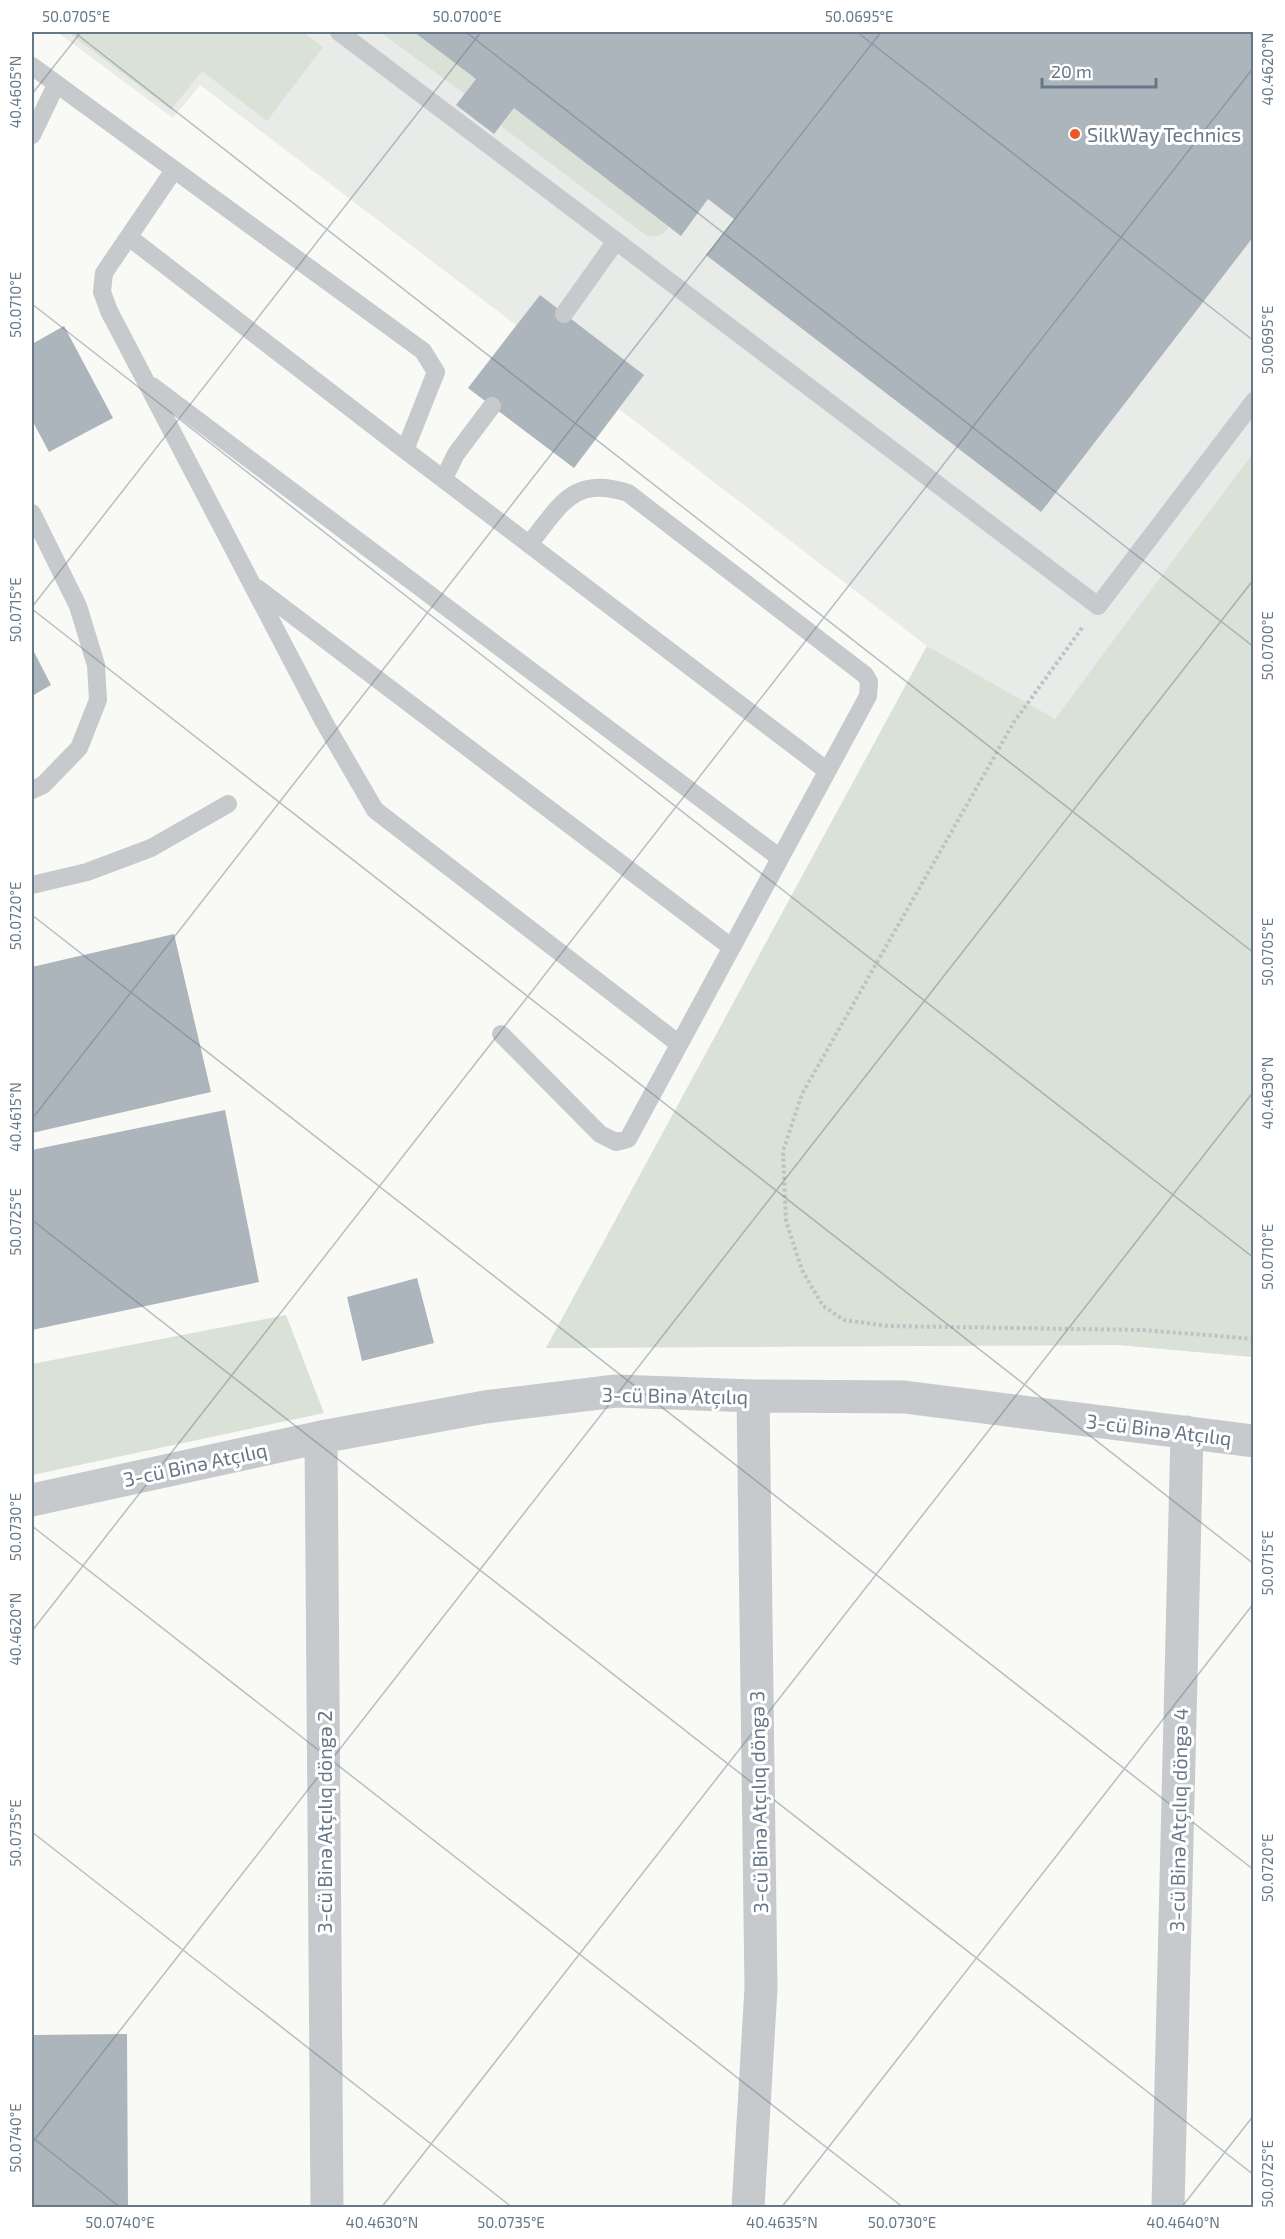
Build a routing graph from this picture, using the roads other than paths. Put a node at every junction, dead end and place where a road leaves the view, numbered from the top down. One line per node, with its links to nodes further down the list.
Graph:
1 (339, 32): 7 (lane)
2 (32, 66): 3 (lane)
3 (56, 85): 4 (lane); 5 (lane)
4 (32, 135)
5 (174, 170): 6 (lane); 12 (lane)
6 (129, 238): 9 (lane); 12 (lane)
7 (616, 241): 8 (lane); 10 (lane)
8 (564, 314)
9 (148, 383): 16 (lane); 20 (lane)
10 (1254, 402)
11 (492, 406): 13 (lane)
12 (405, 450): 13 (lane)
13 (444, 478): 15 (lane)
14 (32, 513): 18 (lane)
15 (530, 543): 17 (lane); 17 (lane)
16 (253, 585): 22 (lane); 24 (lane)
17 (826, 770): 20 (lane)
18 (32, 790)
19 (228, 804): 21 (lane)
20 (780, 858): 22 (lane)
21 (32, 885)
22 (731, 947): 24 (lane)
23 (501, 1034): 24 (lane)
24 (679, 1044)
25 (753, 1396): 26 (street, 3-cü Binə Atçılıq); 27 (street, 3-cü Binə Atçılıq); 31 (street, 3-cü Binə Atçılıq döngə 3)
26 (1187, 1432): 28 (street, 3-cü Binə Atçılıq); 32 (street, 3-cü Binə Atçılıq döngə 4)
27 (321, 1437): 29 (street, 3-cü Binə Atçılıq); 30 (street, 3-cü Binə Atçılıq döngə 2)
28 (1254, 1441)
29 (32, 1500)
30 (327, 2208)
31 (748, 2208)
32 (1168, 2208)

